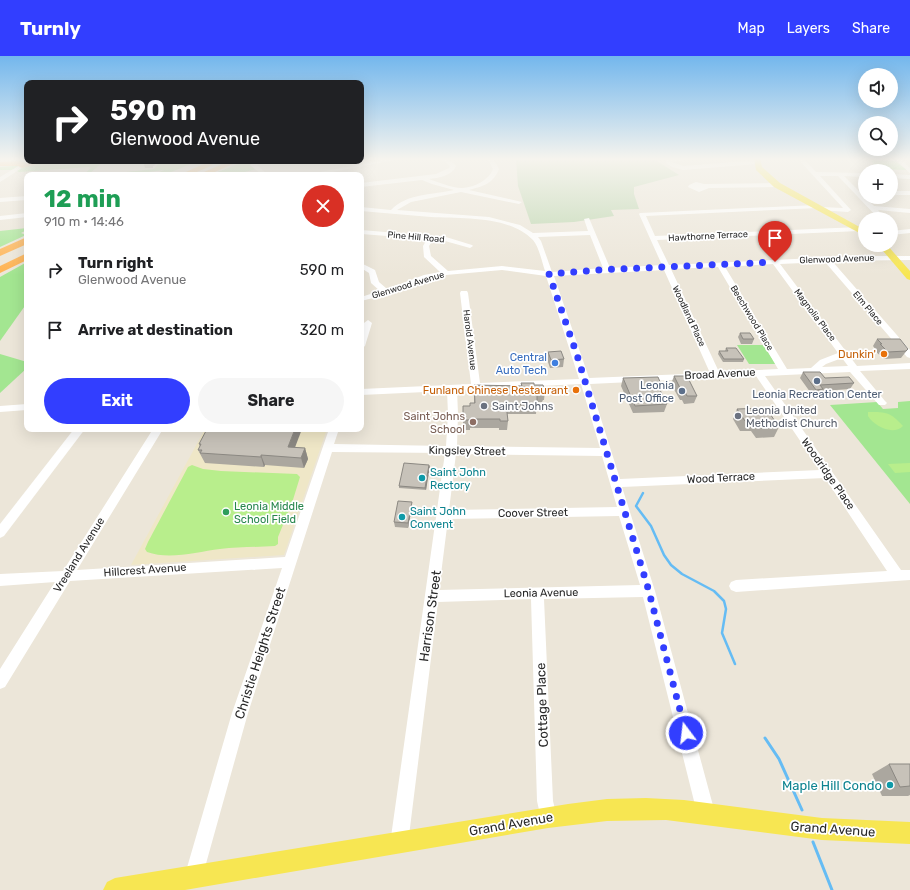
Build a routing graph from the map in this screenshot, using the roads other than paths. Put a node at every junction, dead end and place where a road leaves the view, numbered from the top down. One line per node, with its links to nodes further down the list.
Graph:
1 (427, 197): 13 (street)
2 (493, 197): 8 (street)
3 (798, 197): 9 (main road)
4 (836, 197): 9 (street)
5 (861, 197): 10 (street)
6 (24, 198): 7 (street)
7 (0, 200)
8 (519, 202)
9 (818, 208): 18 (main road); 26 (street, Woodland Place)
10 (872, 208): 12 (street); 14 (street)
11 (364, 209): 13 (street)
12 (910, 211)
13 (392, 212): 24 (street)
14 (876, 212)
15 (24, 216): 16 (street)
16 (0, 218)
17 (587, 220): 23 (street)
18 (858, 229)
19 (858, 231): 26 (street, Hawthorne Terrace)
20 (898, 231): 21 (street)
21 (910, 231)
22 (364, 232): 25 (street, Pine Hill Road)
23 (593, 233): 24 (street); 44 (street)
24 (533, 235): 46 (street)
25 (431, 238): 29 (street, Pine Hill Road); 45 (street)
26 (653, 238): 42 (street, Woodland Place)
27 (24, 241): 32 (highway)
28 (24, 246): 34 (highway)
29 (470, 246)
30 (24, 250): 38 (highway)
31 (888, 252): 33 (main road)
32 (0, 253)
33 (893, 257): 36 (street, Glenwood Avenue); 37 (street, Glenwood Avenue); 47 (main road)
34 (0, 258)
35 (24, 258): 43 (highway)
36 (910, 258)
37 (827, 260): 39 (street, Glenwood Avenue); 54 (street, Elm Place)
38 (0, 262)
39 (775, 262): 40 (street, Glenwood Avenue); 53 (street, Magnolia Place)
40 (720, 264): 42 (street, Glenwood Avenue); 58 (street, Beechwood Place)
41 (364, 267): 48 (street)
42 (666, 267): 44 (street, Glenwood Avenue); 60 (street, Woodland Place)
43 (0, 270)
44 (607, 270): 46 (street, Glenwood Avenue)
45 (446, 273): 46 (street, Glenwood Avenue); 48 (street, Glenwood Avenue)
46 (549, 274): 61 (street)
47 (910, 277)
48 (386, 292): 50 (street, Glenwood Avenue)
49 (464, 293): 62 (street, Harold Avenue)
50 (364, 298)
51 (368, 323): 52 (street)
52 (364, 336)
53 (844, 354): 56 (street, Magnolia Place); 57 (street, Broad Avenue)
54 (910, 356)
55 (910, 366): 56 (street, Broad Avenue)
56 (853, 368): 57 (street, Broad Avenue); 65 (street, Magnolia Place)
57 (815, 369): 58 (street, Broad Avenue)
58 (784, 371): 59 (street, Broad Avenue)
59 (758, 372): 60 (street, Broad Avenue); 75 (street, Woodridge Place)
60 (715, 374): 61 (street, Broad Avenue)
61 (585, 381): 62 (street, Broad Avenue); 74 (street)
62 (476, 386): 63 (street, Broad Avenue)
63 (452, 388): 64 (street, Broad Avenue); 73 (street, Harrison Street)
64 (364, 392)
65 (882, 403)
66 (24, 407): 67 (street)
67 (4, 408): 68 (street)
68 (0, 417)
69 (78, 432): 79 (street)
70 (156, 432): 82 (street, Vreeland Avenue)
71 (333, 432): 72 (street, Christie Heights Street)
72 (327, 448): 73 (street, Kingsley Street); 80 (street, Christie Heights Street)
73 (452, 450): 74 (street, Kingsley Street); 78 (street, Harrison Street)
74 (607, 452): 76 (street)
75 (826, 474): 76 (street, Wood Terrace); 81 (street, Woodridge Place)
76 (616, 484): 77 (street)
77 (623, 511): 78 (street, Coover Street); 85 (street)
78 (444, 515): 87 (street, Harrison Street)
79 (0, 533)
80 (289, 562): 82 (street, Hillcrest Avenue); 93 (street, Christie Heights Street)
81 (904, 575): 84 (street)
82 (66, 576): 83 (street, Hillcrest Avenue); 88 (street, Vreeland Avenue)
83 (0, 580)
84 (736, 586)
85 (648, 591): 86 (street, Leonia Avenue); 89 (street)
86 (537, 593): 87 (street, Leonia Avenue); 90 (street, Cottage Place)
87 (433, 596): 92 (street, Harrison Street)
88 (0, 682)
89 (706, 813): 90 (main road, Grand Avenue); 91 (main road, Grand Avenue)
90 (548, 817): 92 (main road, Grand Avenue)
91 (910, 833)
92 (399, 844): 93 (main road, Grand Avenue)
93 (193, 878): 94 (main road, Grand Avenue)
94 (115, 890)

